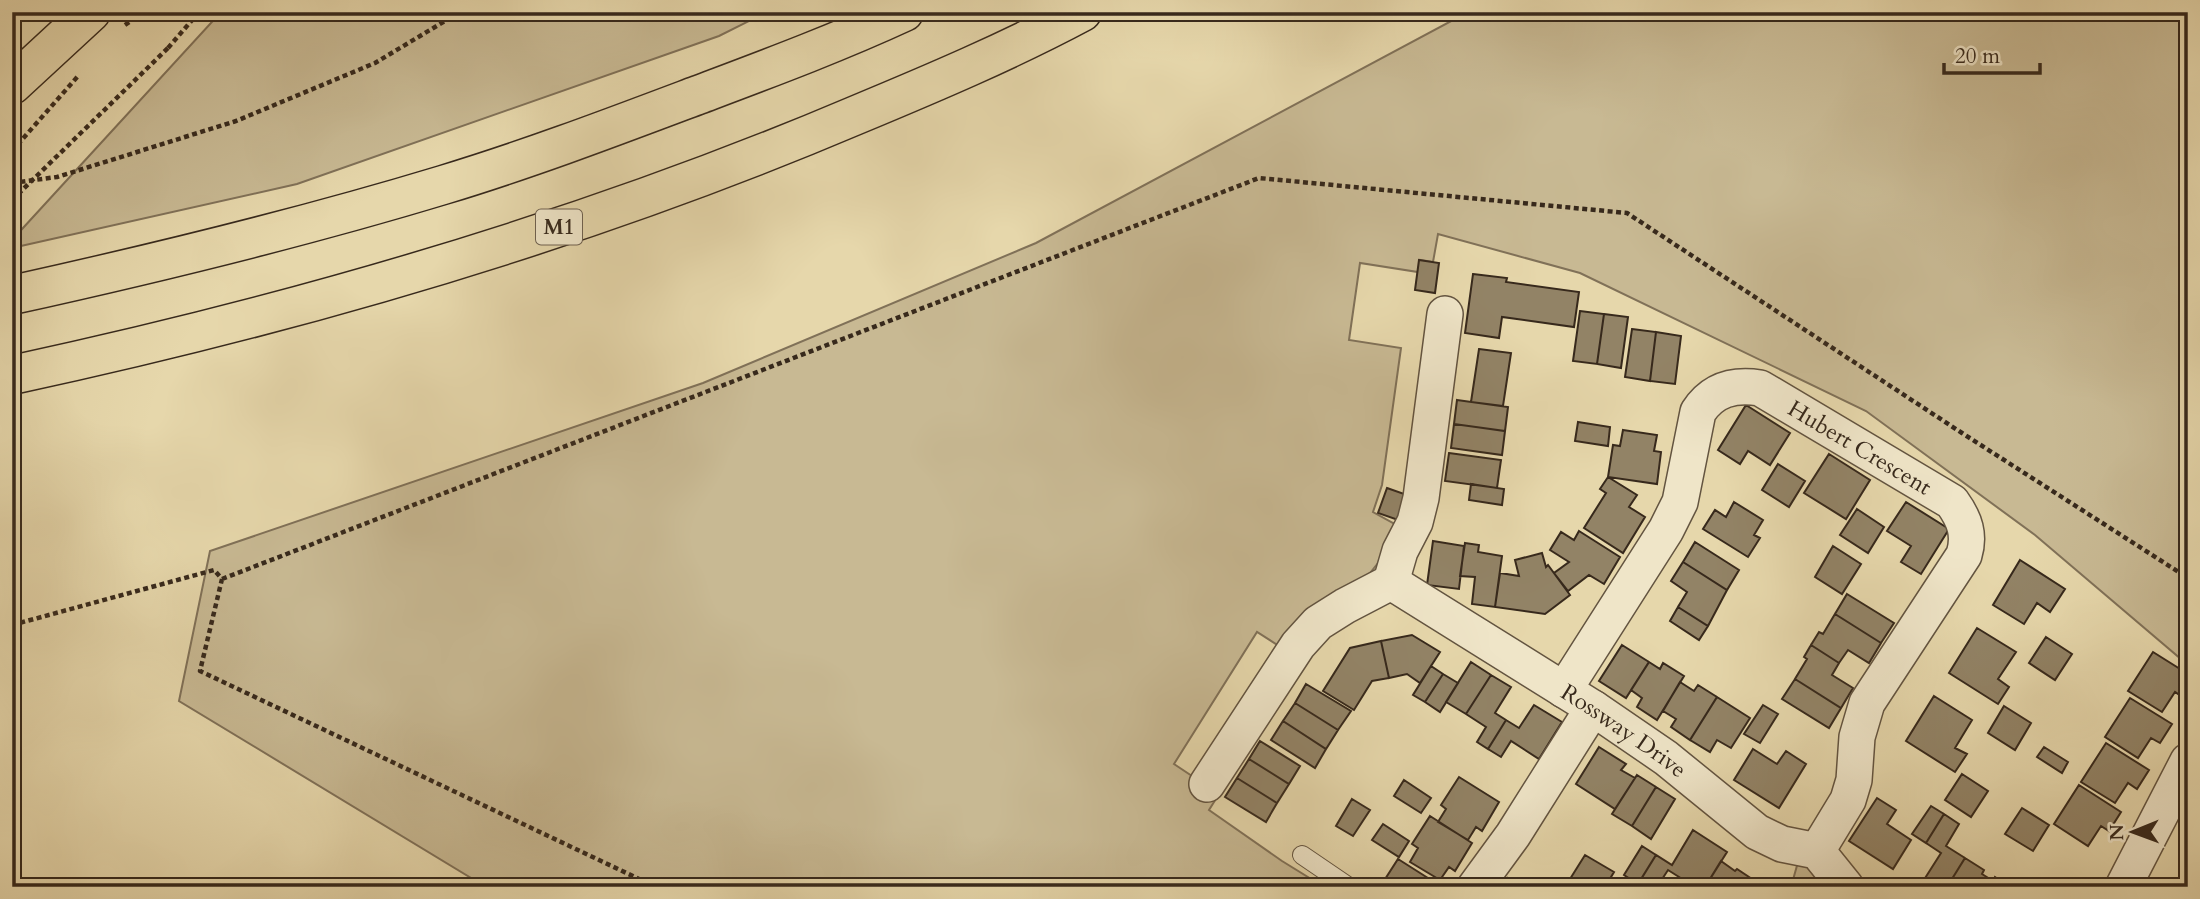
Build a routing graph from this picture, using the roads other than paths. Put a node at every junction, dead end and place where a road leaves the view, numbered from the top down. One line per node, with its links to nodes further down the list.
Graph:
1 (904, 12): 5 (highway)
2 (1082, 12): 7 (highway, M1)
3 (106, 20): 4 (highway)
4 (12, 85)
5 (12, 295)
6 (1445, 314): 8 (street)
7 (12, 375)
8 (1391, 582): 9 (street, Rossway Drive); 11 (street)
9 (1579, 699): 12 (street, Rossway Drive); 12 (street, Hubert Crescent); 15 (street, Hubert Crescent)
10 (2188, 761): 17 (street)
11 (1207, 784)
12 (1817, 851): 16 (street)
13 (1302, 855): 14 (lane)
14 (1349, 887)
15 (1475, 887)
16 (1846, 887)
17 (2123, 887)

